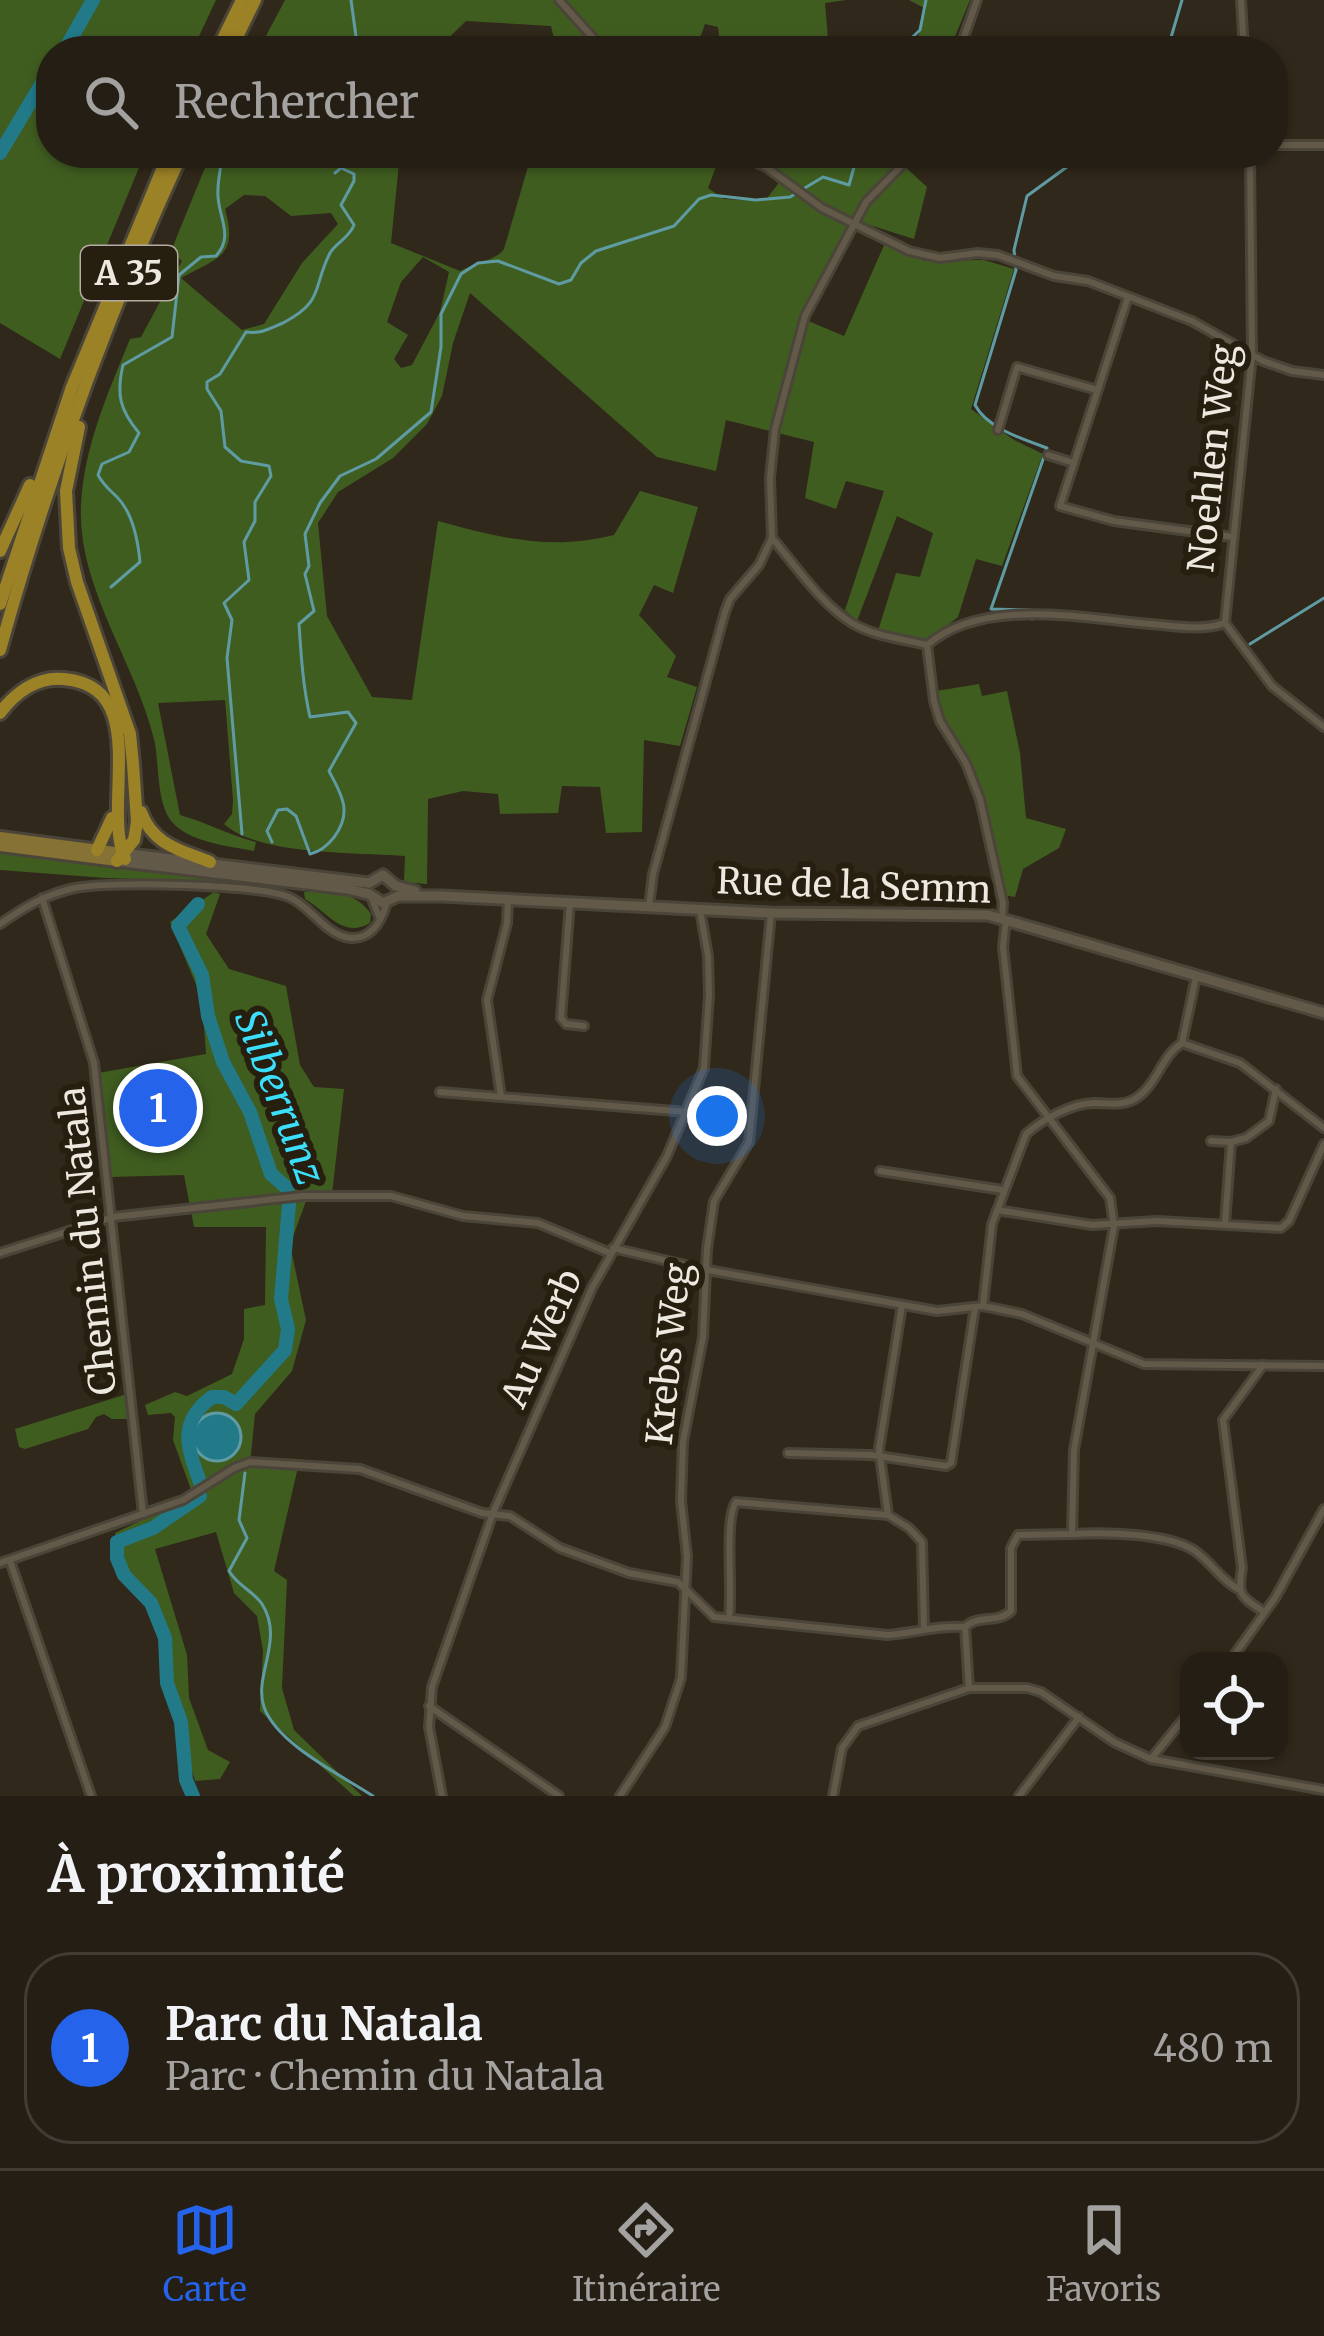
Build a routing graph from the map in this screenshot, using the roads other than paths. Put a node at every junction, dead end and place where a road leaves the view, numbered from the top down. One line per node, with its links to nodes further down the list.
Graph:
1 (242, 0): 6 (highway)
2 (255, 0): 7 (highway)
3 (559, 0): 8 (street)
4 (977, 0): 9 (street)
5 (1241, 0): 10 (street)
6 (224, 36)
7 (237, 36)
8 (591, 36)
9 (964, 36)
10 (1243, 36)
11 (1288, 145): 12 (street)
12 (1324, 145)
13 (162, 168): 27 (highway, A 35)
14 (175, 168): 23 (highway, A 35)
15 (767, 168): 18 (street)
16 (899, 168): 18 (street)
17 (1250, 168): 20 (street, Noehlen Weg)
18 (852, 223): 19 (street); 29 (street)
19 (1128, 297): 20 (street); 22 (street)
20 (1252, 355): 21 (street); 28 (street, Noehlen Weg)
21 (1324, 376)
22 (1097, 390): 24 (street); 26 (street)
23 (83, 396): 34 (highway, A 35); 38 (highway)
24 (998, 430)
25 (1048, 455): 26 (street)
26 (1074, 463): 28 (street)
27 (44, 465): 30 (highway); 31 (highway, A 35)
28 (1234, 537): 32 (street, Noehlen Weg)
29 (772, 538): 33 (street); 51 (street)
30 (0, 551)
31 (0, 604)
32 (1225, 623): 33 (street); 36 (street, Noehlen Weg)
33 (927, 645): 55 (street)
34 (0, 650)
35 (0, 713): 37 (highway)
36 (1324, 727)
37 (117, 793): 41 (highway); 42 (highway)
38 (136, 800): 42 (highway); 43 (highway)
39 (0, 837): 41 (main road)
40 (0, 847): 42 (main road)
41 (98, 850): 42 (main road)
42 (122, 858): 43 (main road); 45 (main road)
43 (210, 862): 45 (main road)
44 (396, 886): 45 (main road, Rue de la Semm); 46 (main road, Rue de la Semm); 49 (main road)
45 (370, 892): 49 (main road, Rue de la Semm); 54 (street)
46 (442, 896): 48 (main road, Rue de la Semm); 49 (main road, Rue de la Semm)
47 (42, 898): 54 (street); 56 (street); 73 (street, Chemin du Natala)
48 (508, 899): 50 (main road, Rue de la Semm); 63 (street)
49 (390, 900): 54 (street)
50 (570, 902): 51 (main road, Rue de la Semm); 59 (street)
51 (649, 907): 52 (main road, Rue de la Semm)
52 (700, 910): 53 (main road, Rue de la Semm); 64 (street, Au Werb)
53 (771, 913): 55 (main road, Rue de la Semm); 78 (street, Krebs Weg)
54 (380, 919)
55 (1004, 919): 57 (main road, Rue de la Semm); 65 (street)
56 (0, 925)
57 (1196, 976): 58 (main road, Rue de la Semm); 60 (street)
58 (1324, 1013)
59 (584, 1026)
60 (1182, 1043): 61 (street); 65 (street)
61 (1276, 1089): 66 (street); 68 (street)
62 (440, 1092): 63 (street)
63 (501, 1097): 64 (street)
64 (686, 1112): 76 (street, Au Werb)
65 (1051, 1118): 71 (street); 75 (street)
66 (1324, 1128)
67 (1211, 1141): 68 (street)
68 (1231, 1142): 74 (street)
69 (1324, 1144): 74 (street)
70 (880, 1171): 71 (street)
71 (1003, 1190): 72 (street)
72 (997, 1210): 75 (street); 80 (street)
73 (113, 1217): 76 (street); 77 (street); 88 (street, Chemin du Natala)
74 (1226, 1224): 75 (street)
75 (1114, 1226): 81 (street)
76 (611, 1251): 78 (street); 87 (street, Au Werb)
77 (0, 1253)
78 (708, 1270): 79 (street); 94 (street, Krebs Weg)
79 (902, 1305): 80 (street); 85 (street)
80 (979, 1307): 81 (street); 85 (street)
81 (1092, 1343): 82 (street); 92 (street)
82 (1263, 1365): 83 (street); 95 (street)
83 (1324, 1366)
84 (788, 1453): 85 (street)
85 (880, 1456): 89 (street)
86 (1324, 1509): 90 (street)
87 (494, 1513): 88 (street); 94 (street); 102 (street, Au Werb)
88 (143, 1514): 93 (street)
89 (887, 1515): 97 (street); 99 (street)
90 (1315, 1526): 91 (street); 96 (street)
91 (1324, 1531)
92 (1072, 1534): 95 (street); 98 (street)
93 (4, 1561): 108 (street)
94 (686, 1588): 97 (street); 111 (street, Krebs Weg)
95 (1238, 1588): 96 (street)
96 (1264, 1612): 100 (street)
97 (729, 1620): 99 (street)
98 (965, 1627): 99 (street); 101 (street)
99 (924, 1628)
100 (1236, 1652)
101 (969, 1688): 103 (street); 112 (street)
102 (429, 1706): 109 (street, Au Werb); 110 (street)
103 (1079, 1717): 105 (street); 113 (street)
104 (1180, 1723): 105 (street)
105 (1151, 1759): 106 (street)
106 (1299, 1786): 107 (street); 114 (street)
107 (1324, 1790)
108 (91, 1796)
109 (442, 1796)
110 (559, 1796)
111 (620, 1796)
112 (833, 1796)
113 (1019, 1796)
114 (1291, 1796)

